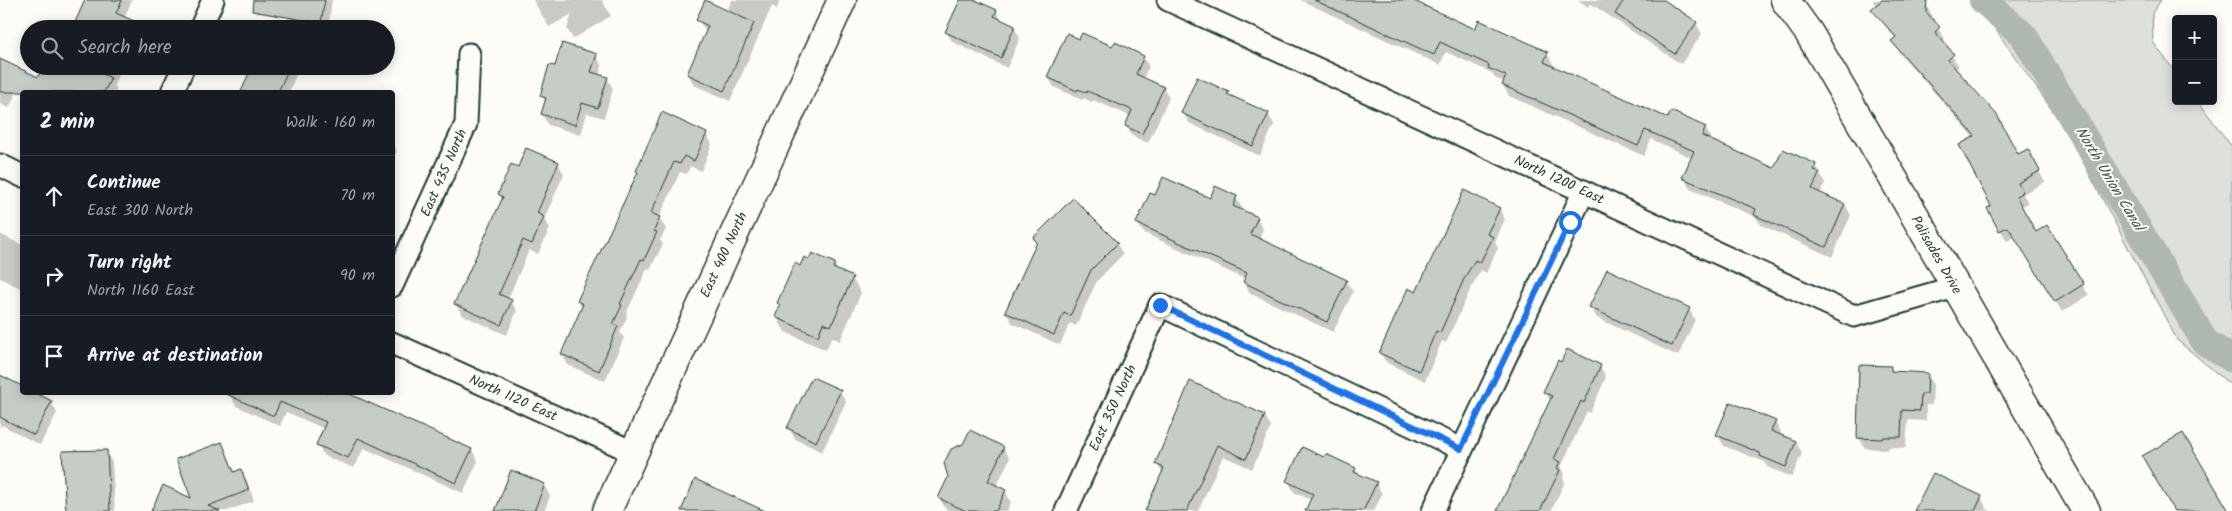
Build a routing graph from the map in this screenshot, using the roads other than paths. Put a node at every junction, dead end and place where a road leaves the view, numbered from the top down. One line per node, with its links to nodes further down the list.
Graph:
1 (213, 0): 5 (street)
2 (842, 0): 16 (street, East 400 North)
3 (1168, 0): 11 (street, North 1200 East)
4 (1785, 0): 13 (street, Palisades Drive)
5 (204, 20)
6 (469, 54): 12 (street, East 435 North)
7 (180, 75): 8 (street)
8 (173, 90)
9 (0, 165): 10 (street)
10 (20, 175)
11 (1584, 191): 13 (street, North 1200 East); 15 (street)
12 (395, 279)
13 (1955, 287): 20 (street, Palisades Drive)
14 (395, 345): 16 (street, North 1120 East)
15 (1461, 449): 18 (street, East 350 North); 19 (street)
16 (633, 452): 17 (street, East 400 North)
17 (607, 511)
18 (1066, 511)
19 (1433, 511)
20 (2086, 511)

